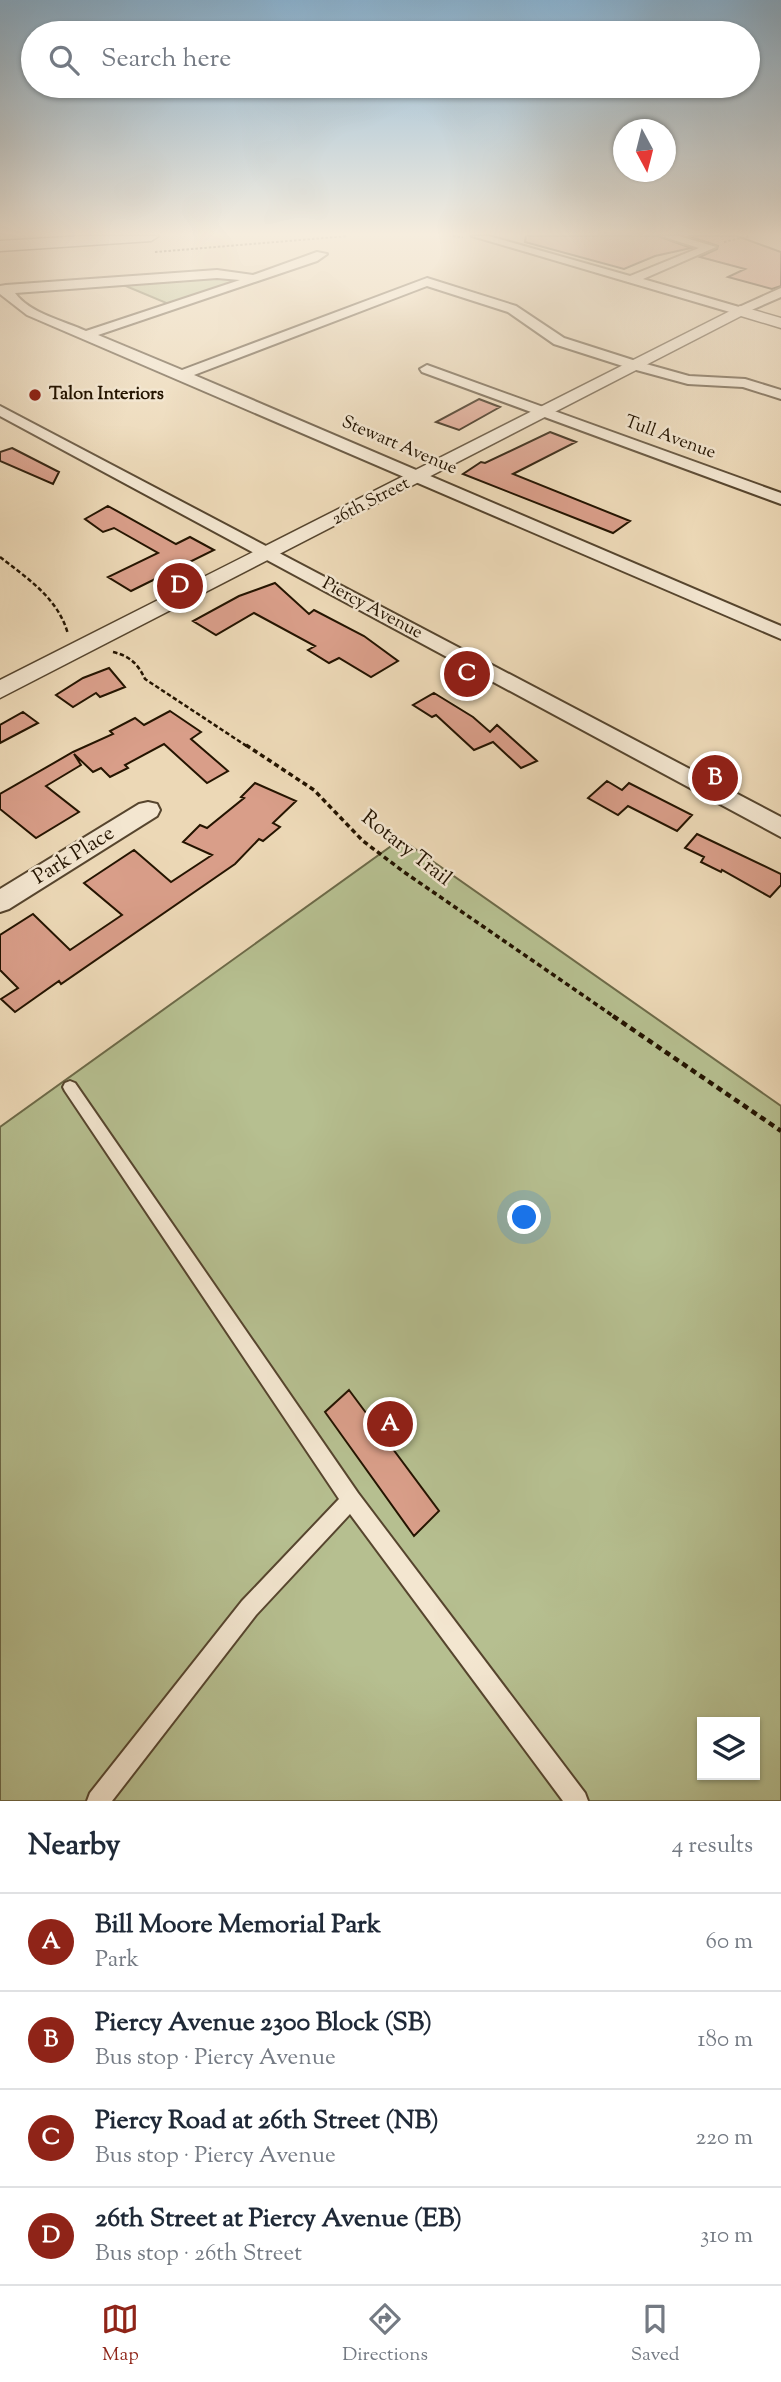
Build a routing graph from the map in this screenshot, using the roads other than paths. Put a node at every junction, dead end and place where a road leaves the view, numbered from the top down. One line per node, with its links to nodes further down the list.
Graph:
1 (52, 320): 6 (street, Stewart Avenue)
2 (131, 320): 6 (street)
3 (327, 320): 9 (street)
4 (528, 320): 7 (street)
5 (722, 320): 7 (street, 26th Street)
6 (89, 334): 9 (street, Stewart Avenue)
7 (634, 365): 10 (street); 12 (street, 26th Street)
8 (427, 369): 12 (street, Tull Avenue)
9 (182, 375): 13 (street, Stewart Avenue)
10 (781, 395)
11 (0, 410): 15 (street, Piercy Avenue)
12 (546, 412): 13 (street, 26th Street); 14 (street, Tull Avenue)
13 (421, 476): 15 (street, 26th Street); 16 (street, Stewart Avenue)
14 (781, 499)
15 (268, 554): 17 (street, 26th Street); 19 (street, Piercy Avenue)
16 (781, 633)
17 (0, 690)
18 (148, 810): 20 (street, Park Place)
19 (781, 828)
20 (0, 902)
21 (71, 1087): 22 (lane)
22 (351, 1500): 23 (lane); 24 (lane)
23 (98, 1801)
24 (577, 1801)

